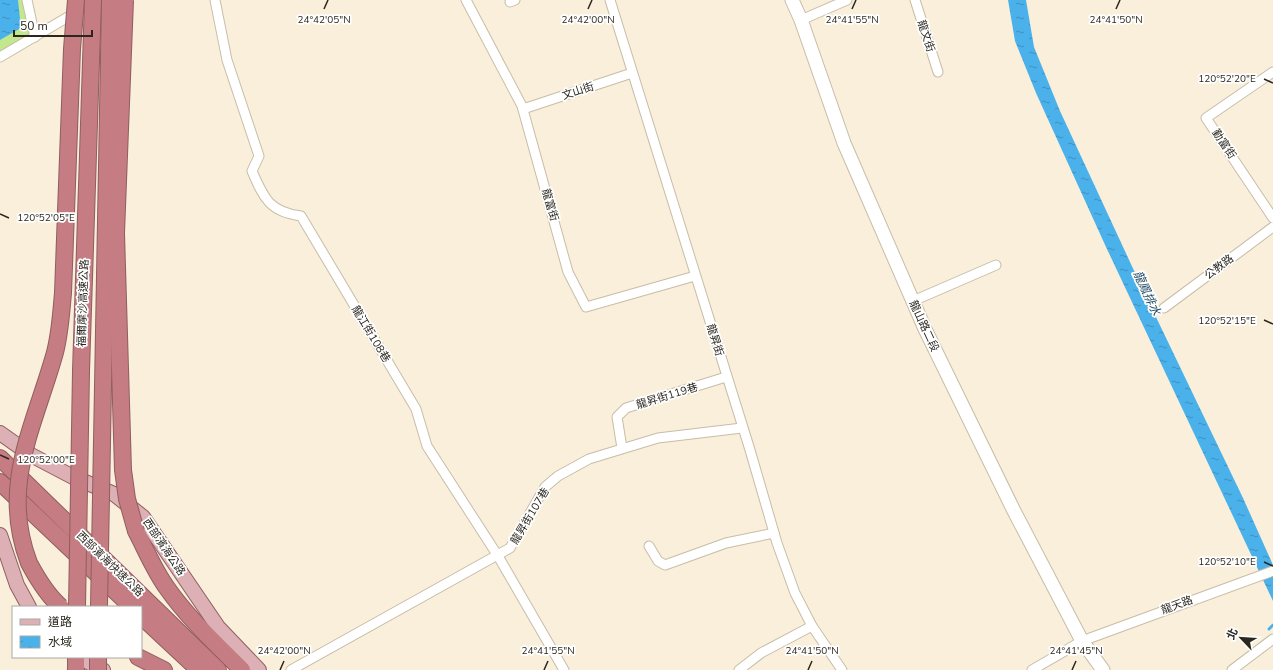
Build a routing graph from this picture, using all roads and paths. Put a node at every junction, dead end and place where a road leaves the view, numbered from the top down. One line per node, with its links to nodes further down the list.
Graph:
1 (27, 0): 14 (street)
2 (76, 0): 38 (highway, bridge)
3 (93, 0): 39 (highway, 福爾摩沙高速公路, bridge)
4 (97, 0): 14 (street)
5 (110, 0): 40 (highway, 福爾摩沙高速公路, bridge)
6 (125, 0): 56 (highway, bridge)
7 (214, 0): 35 (street, 龍江街108巷)
8 (466, 0): 19 (street, 龍富街)
9 (610, 0): 18 (street, 龍昇街)
10 (792, 0): 13 (street, 龍山路二段)
11 (847, 0): 13 (street)
12 (915, 0): 16 (street, 龍文街)
13 (801, 20): 24 (street, 龍山路二段)
14 (35, 37): 15 (street)
15 (0, 57)
16 (938, 72)
17 (1273, 72): 20 (street, 勤富街)
18 (632, 73): 19 (street, 文山街); 23 (street, 龍昇街)
19 (523, 109): 23 (street, 龍富街)
20 (1273, 218)
21 (1273, 227): 25 (street, 公教路)
22 (996, 265): 24 (street)
23 (695, 276): 26 (street, 龍昇街)
24 (913, 301): 45 (street, 龍山路二段)
25 (1164, 308)
26 (726, 378): 27 (street, 龍昇街); 29 (street, 龍昇街119巷)
27 (742, 428): 29 (street, 龍昇街107巷); 32 (street, 龍昇街)
28 (0, 434): 57 (main road, 西部濱海公路)
29 (622, 448): 35 (street, 龍昇街107巷)
30 (0, 458): 55 (highway, 西部濱海快速公路)
31 (0, 482): 41 (highway, 西部濱海快速公路)
32 (774, 533): 34 (street); 43 (street, 龍昇街)
33 (0, 535): 37 (main road)
34 (649, 546)
35 (498, 556): 58 (street, 龍昇街107巷); 59 (street, 龍江街108巷)
36 (1273, 571): 45 (street, 龍天路)
37 (28, 606)
38 (60, 606)
39 (77, 606)
40 (99, 606)
41 (131, 606)
42 (142, 617): 54 (highway)
43 (812, 626): 60 (street); 61 (street, 龍昇街)
44 (1273, 639): 64 (street)
45 (1082, 641): 62 (street); 63 (street, 龍山路二段)
46 (78, 658): 50 (highway)
47 (80, 658): 52 (main road)
48 (98, 658): 51 (highway, bridge)
49 (140, 658): 53 (highway)
50 (76, 670)
51 (98, 670)
52 (103, 670)
53 (164, 670)
54 (198, 670)
55 (218, 670)
56 (242, 670)
57 (259, 670)
58 (291, 670)
59 (564, 670)
60 (739, 670)
61 (842, 670)
62 (1032, 670)
63 (1103, 670)
64 (1232, 670)

